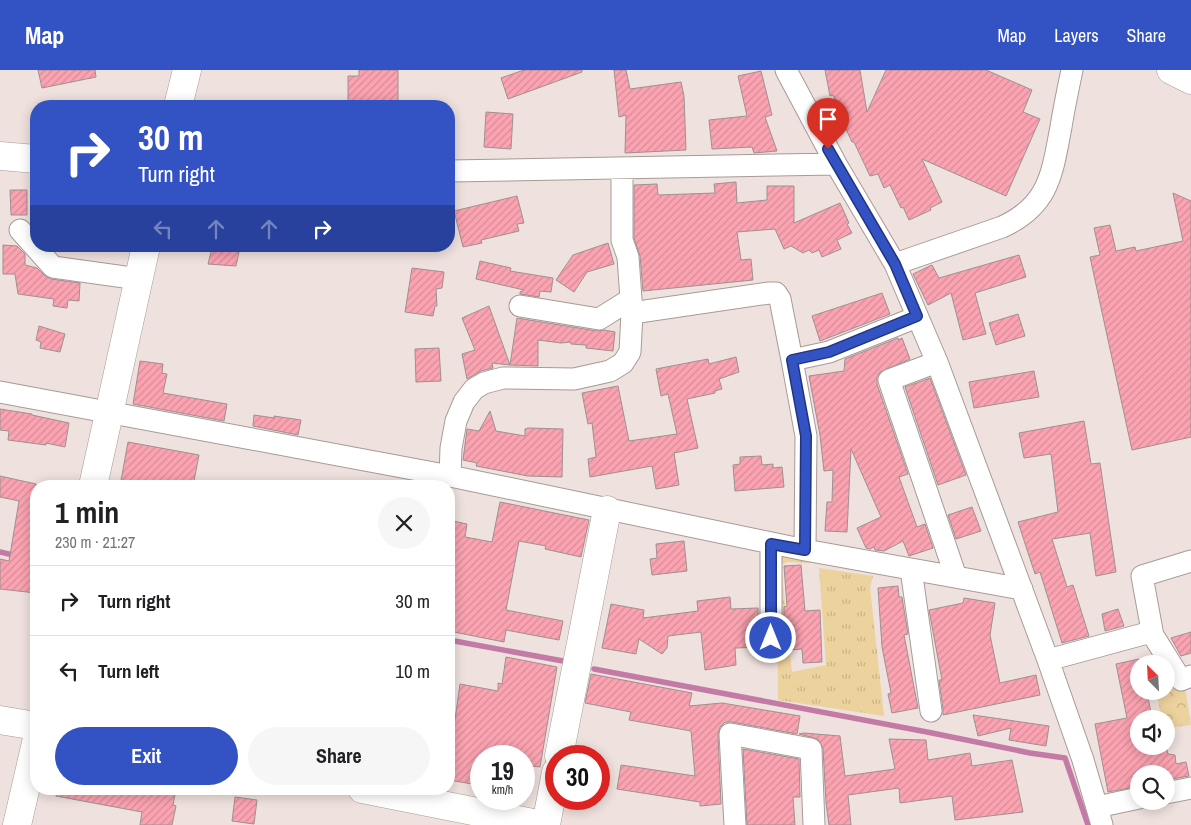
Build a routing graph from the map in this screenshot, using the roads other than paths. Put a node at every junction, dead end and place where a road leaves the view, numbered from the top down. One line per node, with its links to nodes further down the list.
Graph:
1 (187, 70): 6 (street)
2 (786, 70): 9 (street)
3 (1072, 70): 16 (street)
4 (1171, 70): 5 (street)
5 (1191, 80)
6 (180, 100)
7 (0, 156): 8 (street)
8 (30, 158)
9 (836, 164): 10 (street); 16 (street)
10 (622, 168): 11 (street); 19 (street)
11 (455, 170)
12 (20, 230): 13 (street)
13 (30, 241)
14 (40, 252): 17 (street)
15 (145, 252): 17 (street)
16 (895, 264): 20 (street)
17 (139, 279): 24 (street)
18 (520, 306): 19 (street)
19 (632, 306): 21 (street); 25 (street)
20 (917, 316): 21 (street); 22 (street)
21 (792, 360): 30 (street)
22 (937, 362): 33 (street); 34 (street)
23 (0, 392): 24 (street)
24 (109, 413): 25 (street); 26 (street)
25 (441, 479)
26 (94, 480)
27 (455, 482): 28 (street)
28 (607, 510): 29 (street); 42 (street)
29 (771, 544): 30 (street); 36 (street)
30 (805, 550): 32 (street)
31 (1191, 561): 35 (street)
32 (911, 569): 33 (street); 39 (street)
33 (956, 577): 34 (street)
34 (1022, 589): 37 (street)
35 (1153, 636): 37 (street); 38 (street)
36 (771, 638)
37 (1048, 660): 49 (street)
38 (1191, 676)
39 (931, 711)
40 (0, 720): 41 (street)
41 (30, 725)
42 (561, 745)
43 (30, 769): 50 (street)
44 (1191, 788): 45 (street)
45 (1175, 791)
46 (392, 795): 51 (street)
47 (1130, 802): 49 (street)
48 (548, 810): 51 (street)
49 (1100, 816)
50 (17, 825)
51 (545, 825)
52 (735, 825): 53 (street)
53 (814, 825)

